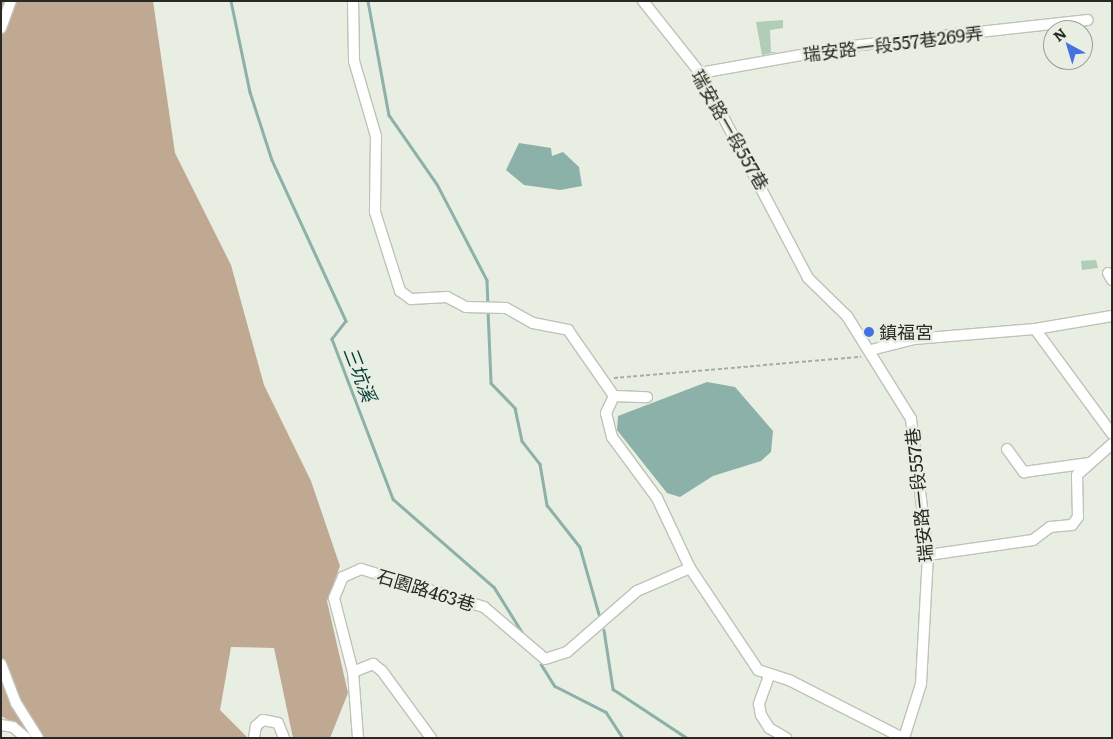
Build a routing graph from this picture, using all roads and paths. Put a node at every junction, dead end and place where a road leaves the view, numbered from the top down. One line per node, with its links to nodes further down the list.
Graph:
1 (11, 1): 5 (street)
2 (353, 1): 10 (street)
3 (643, 1): 6 (street, 瑞安路一段557巷)
4 (1043, 25): 6 (street, 瑞安路一段557巷269弄)
5 (1, 28)
6 (700, 73): 9 (street, 瑞安路一段557巷)
7 (1112, 316): 8 (street)
8 (1034, 329): 9 (street); 13 (street)
9 (873, 352): 10 (path); 17 (street, 瑞安路一段557巷)
10 (599, 378): 11 (street)
11 (614, 396): 12 (street); 18 (street)
12 (647, 398)
13 (1112, 434)
14 (1112, 444): 16 (street)
15 (1007, 449): 16 (street)
16 (1090, 463): 17 (street)
17 (928, 555): 30 (street, 瑞安路一段557巷)
18 (690, 568): 20 (street, 石園路463巷); 21 (street)
19 (1, 664): 24 (street)
20 (353, 672): 27 (street, 石園路463巷); 28 (street)
21 (769, 676): 29 (street); 30 (street)
22 (1, 725): 23 (street)
23 (26, 738)
24 (38, 738)
25 (254, 738): 26 (street)
26 (284, 738)
27 (358, 738)
28 (431, 738)
29 (786, 738)
30 (904, 738)

